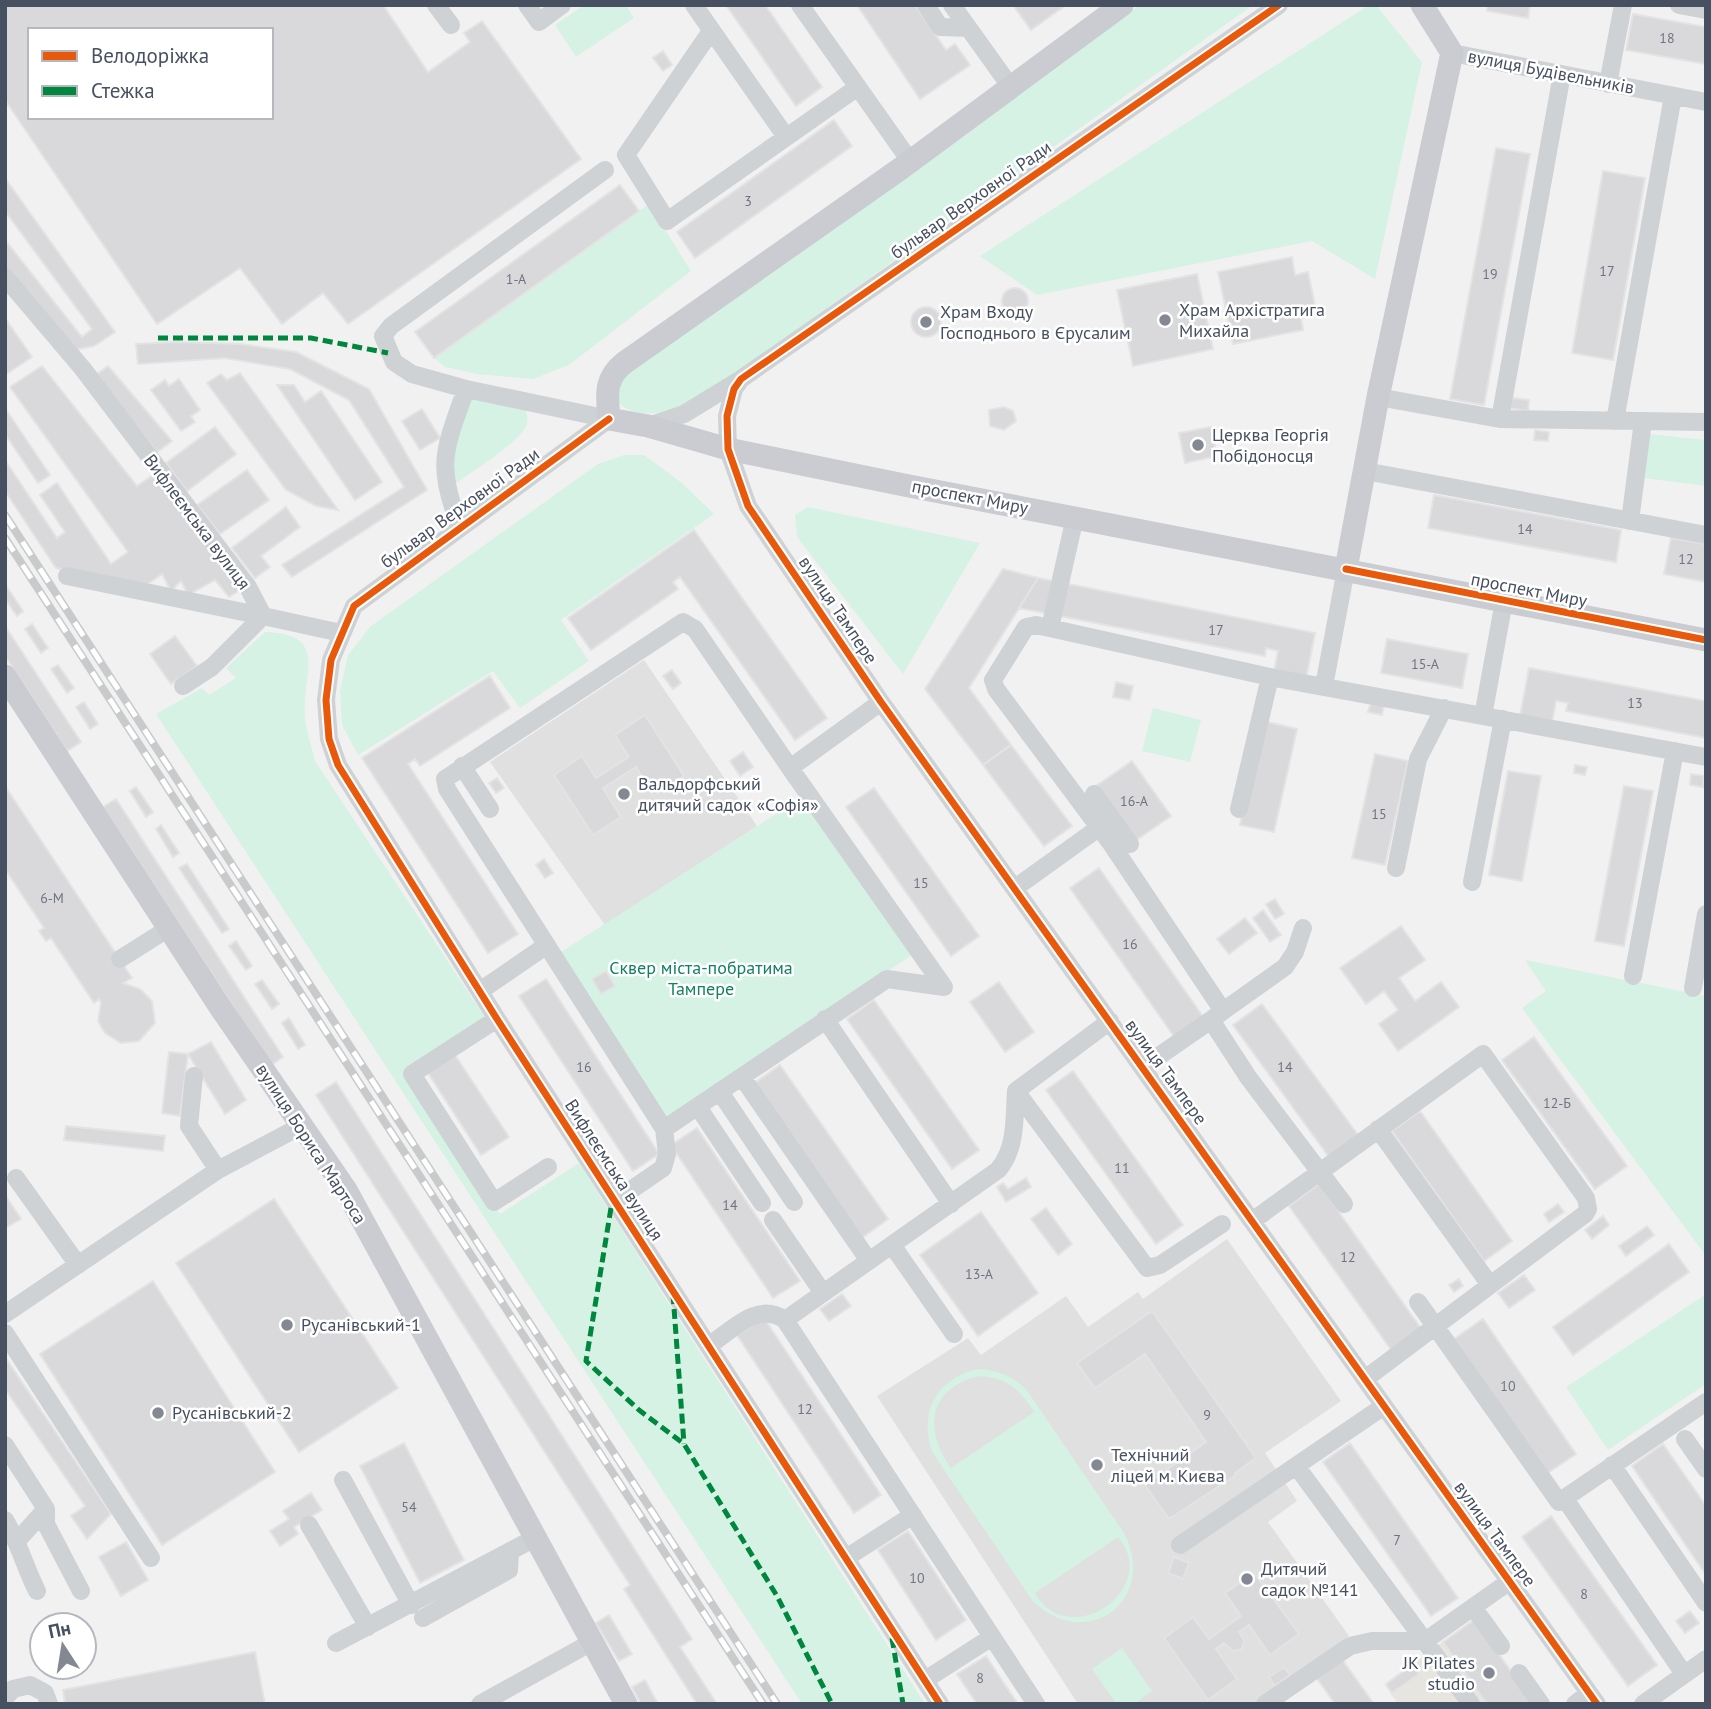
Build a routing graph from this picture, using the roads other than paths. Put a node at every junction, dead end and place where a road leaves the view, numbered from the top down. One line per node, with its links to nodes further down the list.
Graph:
1 (436, 5): 14 (street)
2 (527, 5): 3 (street)
3 (562, 5)
4 (694, 5): 16 (street)
5 (800, 5): 21 (street)
6 (926, 5): 15 (street)
7 (952, 5): 15 (street)
8 (1122, 5): 20 (main road)
9 (1279, 5): 28 (street, бульвар Верховної Ради)
10 (1422, 5): 17 (main road, вулиця Будівельників)
11 (1623, 5): 19 (street)
12 (1679, 5): 13 (street)
13 (1706, 10)
14 (451, 25)
15 (968, 28): 20 (street)
16 (711, 31): 24 (street); 24 (street)
17 (1452, 53): 18 (street, вулиця Будівельників); 30 (main road)
18 (1562, 74): 19 (street, вулиця Будівельників); 32 (street)
19 (1608, 84): 22 (street, вулиця Будівельників)
20 (1010, 86): 25 (main road)
21 (858, 87): 24 (street); 25 (street)
22 (1673, 96): 23 (street, вулиця Будівельників); 33 (street)
23 (1706, 102)
24 (786, 137)
25 (911, 161): 31 (main road)
26 (605, 170): 29 (street)
27 (5, 277): 46 (street, Вифлеємська вулиця)
28 (741, 379): 36 (street, бульвар Верховної Ради); 37 (street)
29 (466, 389): 31 (street); 41 (street)
30 (1378, 397): 32 (street); 38 (main road)
31 (609, 419): 36 (main road, бульвар Верховної Ради); 41 (street, бульвар Верховної Ради)
32 (1500, 419): 33 (street)
33 (1615, 421): 34 (street)
34 (1643, 421): 35 (street); 40 (street)
35 (1706, 422)
36 (648, 426): 37 (main road, проспект Миру)
37 (728, 449): 39 (main road, проспект Миру); 54 (street, вулиця Тампере)
38 (1365, 471): 40 (street); 43 (main road)
39 (1075, 517): 43 (main road, проспект Миру); 47 (street)
40 (1630, 521): 42 (street)
41 (460, 526): 48 (street, бульвар Верховної Ради)
42 (1706, 535)
43 (1346, 569): 45 (main road, проспект Миру); 53 (street)
44 (67, 576): 46 (street)
45 (1504, 601): 49 (main road, проспект Миру); 56 (street)
46 (263, 617): 48 (street); 52 (street)
47 (1051, 628): 51 (street); 78 (street)
48 (341, 633): 77 (street, Вифлеємська вулиця)
49 (1706, 640)
50 (5, 677): 71 (main road, вулиця Бориса Мартоса)
51 (1270, 677): 53 (street); 64 (street)
52 (183, 686)
53 (1324, 686): 55 (street)
54 (881, 702): 61 (street); 69 (street, вулиця Тампере)
55 (1444, 708): 56 (street); 67 (street)
56 (1483, 716): 57 (street)
57 (1503, 719): 58 (street); 68 (street)
58 (1675, 751): 59 (street); 75 (street)
59 (1706, 757)
60 (462, 766): 61 (street); 63 (street); 73 (street)
61 (790, 768): 80 (street)
62 (1094, 794): 65 (street)
63 (490, 809)
64 (1239, 809)
65 (1111, 819): 66 (street); 69 (street)
66 (1130, 844)
67 (1396, 868)
68 (1472, 882)
69 (1015, 888): 81 (street, вулиця Тампере)
70 (1706, 914): 76 (street)
71 (169, 928): 74 (street); 88 (main road, вулиця Бориса Мартоса)
72 (1303, 928): 78 (street)
73 (547, 945): 77 (street); 89 (street)
74 (120, 959)
75 (1633, 976)
76 (1692, 988)
77 (480, 991): 79 (street, Вифлеємська вулиця)
78 (1217, 1016): 82 (street); 93 (street)
79 (497, 1019): 91 (street); 95 (street, Вифлеємська вулиця)
80 (825, 1019): 84 (street); 98 (street)
81 (1110, 1021): 82 (street, вулиця Тампере); 85 (street)
82 (1143, 1067): 101 (street, вулиця Тампере)
83 (194, 1076): 92 (street)
84 (742, 1077): 86 (street); 104 (street)
85 (1016, 1091): 98 (street); 102 (street)
86 (720, 1093): 87 (street); 96 (street)
87 (698, 1107): 89 (street); 97 (street)
88 (301, 1126): 92 (street); 129 (main road, вулиця Бориса Мартоса)
89 (664, 1129): 95 (street)
90 (1378, 1129): 93 (street); 106 (street); 106 (street)
91 (548, 1167)
92 (218, 1170): 105 (street)
93 (1320, 1172): 99 (street); 101 (street)
94 (16, 1178): 105 (street)
95 (615, 1201): 114 (street, Вифлеємська вулиця)
96 (794, 1202)
97 (762, 1203)
98 (951, 1204): 103 (street)
99 (1344, 1204)
100 (773, 1220): 107 (street)
101 (1252, 1222): 115 (street, вулиця Тампере)
102 (1222, 1224)
103 (892, 1245): 104 (street); 113 (street)
104 (869, 1261): 107 (street)
105 (78, 1265): 109 (street)
106 (1490, 1285): 111 (street)
107 (823, 1293): 110 (street)
108 (1418, 1302): 111 (street)
109 (5, 1314)
110 (785, 1320): 114 (street); 126 (street)
111 (1436, 1326): 115 (street); 124 (street)
112 (5, 1333): 132 (street)
113 (954, 1334)
114 (710, 1345): 133 (street, Вифлеємська вулиця)
115 (1364, 1379): 117 (street, вулиця Тампере)
116 (1706, 1402): 120 (street)
117 (1384, 1406): 121 (street); 134 (street, вулиця Тампере)
118 (1685, 1439): 122 (street)
119 (5, 1445): 125 (street)
120 (1612, 1465): 124 (street); 137 (street)
121 (1297, 1467): 131 (street); 142 (street)
122 (1706, 1469)
123 (343, 1480): 139 (street)
124 (1565, 1499): 148 (street)
125 (46, 1509): 130 (street); 136 (street)
126 (913, 1515): 133 (street); 141 (street)
127 (5, 1520): 130 (street)
128 (309, 1525): 140 (street)
129 (535, 1538): 139 (street); 143 (main road, вулиця Бориса Мартоса)
130 (18, 1541): 135 (street)
131 (1180, 1545)
132 (151, 1558)
133 (846, 1558): 149 (street, Вифлеємська вулиця)
134 (1510, 1581): 138 (street); 151 (street, вулиця Тампере)
135 (37, 1591)
136 (81, 1591)
137 (1706, 1603)
138 (1473, 1607): 142 (street); 145 (street)
139 (417, 1611): 140 (street)
140 (368, 1628): 144 (street)
141 (992, 1637): 149 (street); 157 (street)
142 (1425, 1641): 152 (street); 158 (street)
143 (592, 1642): 154 (street); 155 (main road, вулиця Бориса Мартоса)
144 (336, 1643)
145 (1501, 1646)
146 (1706, 1659): 148 (street)
147 (1520, 1673): 159 (street)
148 (1684, 1674): 160 (street)
149 (925, 1680): 156 (street, Вифлеємська вулиця)
150 (5, 1698): 153 (street)
151 (1587, 1700)
152 (1276, 1701)
153 (49, 1704)
154 (480, 1704)
155 (626, 1704)
156 (940, 1704)
157 (1036, 1704)
158 (1471, 1704)
159 (1541, 1704)
160 (1643, 1704)

